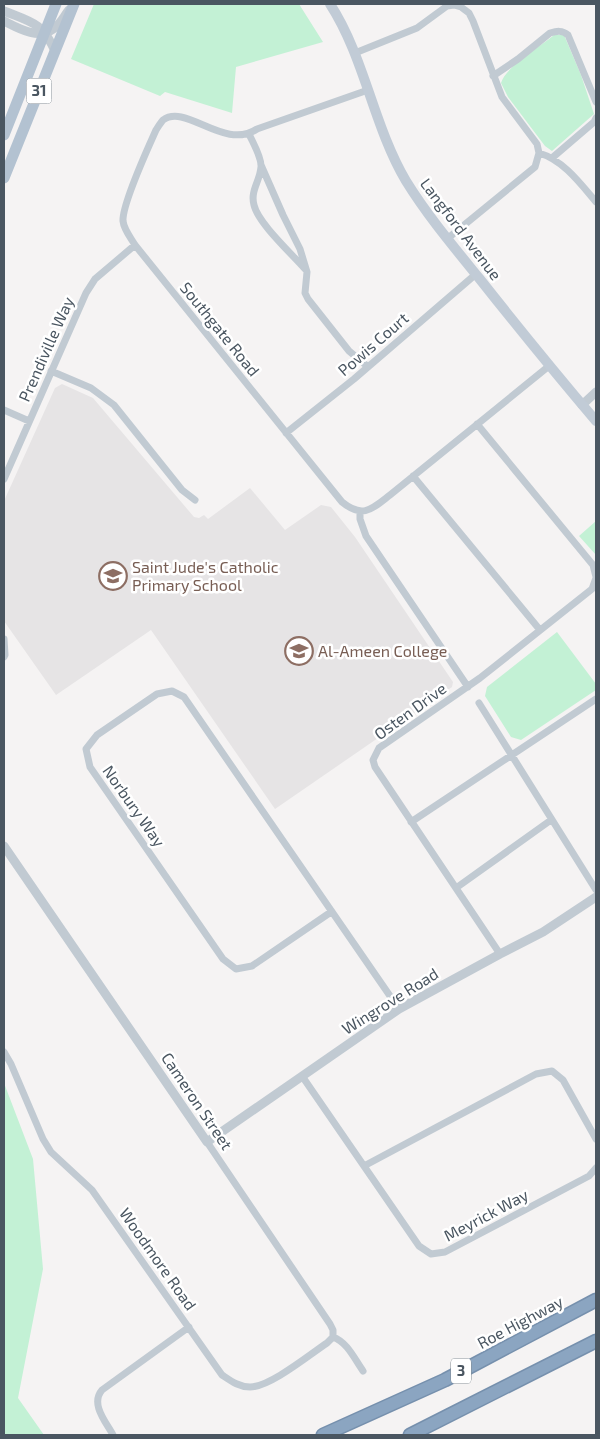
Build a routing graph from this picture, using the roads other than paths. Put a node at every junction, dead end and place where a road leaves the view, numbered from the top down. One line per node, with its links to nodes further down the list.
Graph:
1 (56, 4): 6 (main road, 31)
2 (74, 4): 6 (street); 7 (main road, 31)
3 (330, 4): 8 (main road, Langford Avenue)
4 (4, 12): 6 (street)
5 (4, 21): 6 (street)
6 (45, 32): 7 (street); 14 (main road, 31)
7 (55, 51): 18 (main road, 31)
8 (355, 53): 9 (street); 10 (main road, Langford Avenue)
9 (492, 76): 11 (street); 15 (street)
10 (368, 90): 13 (street, Southgate Road); 20 (main road, Langford Avenue)
11 (596, 102)
12 (596, 118): 16 (street)
13 (250, 134): 17 (street); 21 (street, Southgate Road)
14 (4, 136)
15 (539, 153): 16 (street); 20 (street)
16 (552, 158): 19 (street)
17 (261, 165): 22 (street); 22 (street)
18 (4, 178)
19 (596, 202)
20 (447, 239): 23 (main road, Langford Avenue)
21 (135, 245): 26 (street, Prendiville Way); 33 (street, Southgate Road)
22 (307, 272): 24 (street)
23 (476, 274): 24 (street, Powis Court); 25 (main road, Langford Avenue)
24 (367, 366): 33 (street, Powis Court)
25 (549, 366): 28 (main road, Langford Avenue); 32 (street)
26 (52, 371): 30 (street, Prendiville Way); 36 (street)
27 (596, 392): 28 (street)
28 (582, 405): 31 (main road, Langford Avenue)
29 (4, 410): 30 (street)
30 (29, 421): 35 (street, Prendiville Way)
31 (596, 421)
32 (477, 424): 34 (street); 38 (street, Osten Drive)
33 (286, 433): 37 (street, Southgate Road)
34 (413, 476): 37 (street); 39 (street)
35 (4, 479)
36 (195, 500)
37 (360, 512): 42 (street)
38 (596, 577): 39 (street, Osten Drive)
39 (540, 630): 42 (street, Osten Drive)
40 (4, 639): 41 (street)
41 (4, 657)
42 (468, 687): 47 (street, Osten Drive)
43 (596, 699): 45 (street)
44 (479, 703): 45 (street)
45 (512, 756): 46 (street); 47 (street)
46 (551, 820): 49 (street); 50 (street)
47 (411, 822): 49 (street, Osten Drive)
48 (4, 846): 57 (street, Cameron Street)
49 (456, 888): 52 (street, Osten Drive)
50 (596, 896): 52 (street, Wingrove Road)
51 (331, 912): 51 (street, Norbury Way); 53 (street, Norbury Way)
52 (500, 954): 53 (street, Wingrove Road)
53 (399, 1009): 55 (street, Wingrove Road)
54 (4, 1052): 61 (street, Woodmore Road)
55 (302, 1076): 57 (street, Wingrove Road); 58 (street, Meyrick Way)
56 (596, 1139): 58 (street)
57 (207, 1142): 62 (street, Cameron Street)
58 (364, 1166): 59 (street, Meyrick Way)
59 (596, 1168)
60 (596, 1300): 66 (highway, Roe Highway / 3)
61 (188, 1327): 62 (street, Woodmore Road); 65 (street)
62 (332, 1337): 64 (street, Cameron Street)
63 (596, 1341): 67 (highway, 3)
64 (363, 1371)
65 (113, 1435)
66 (324, 1435)
67 (410, 1435)

